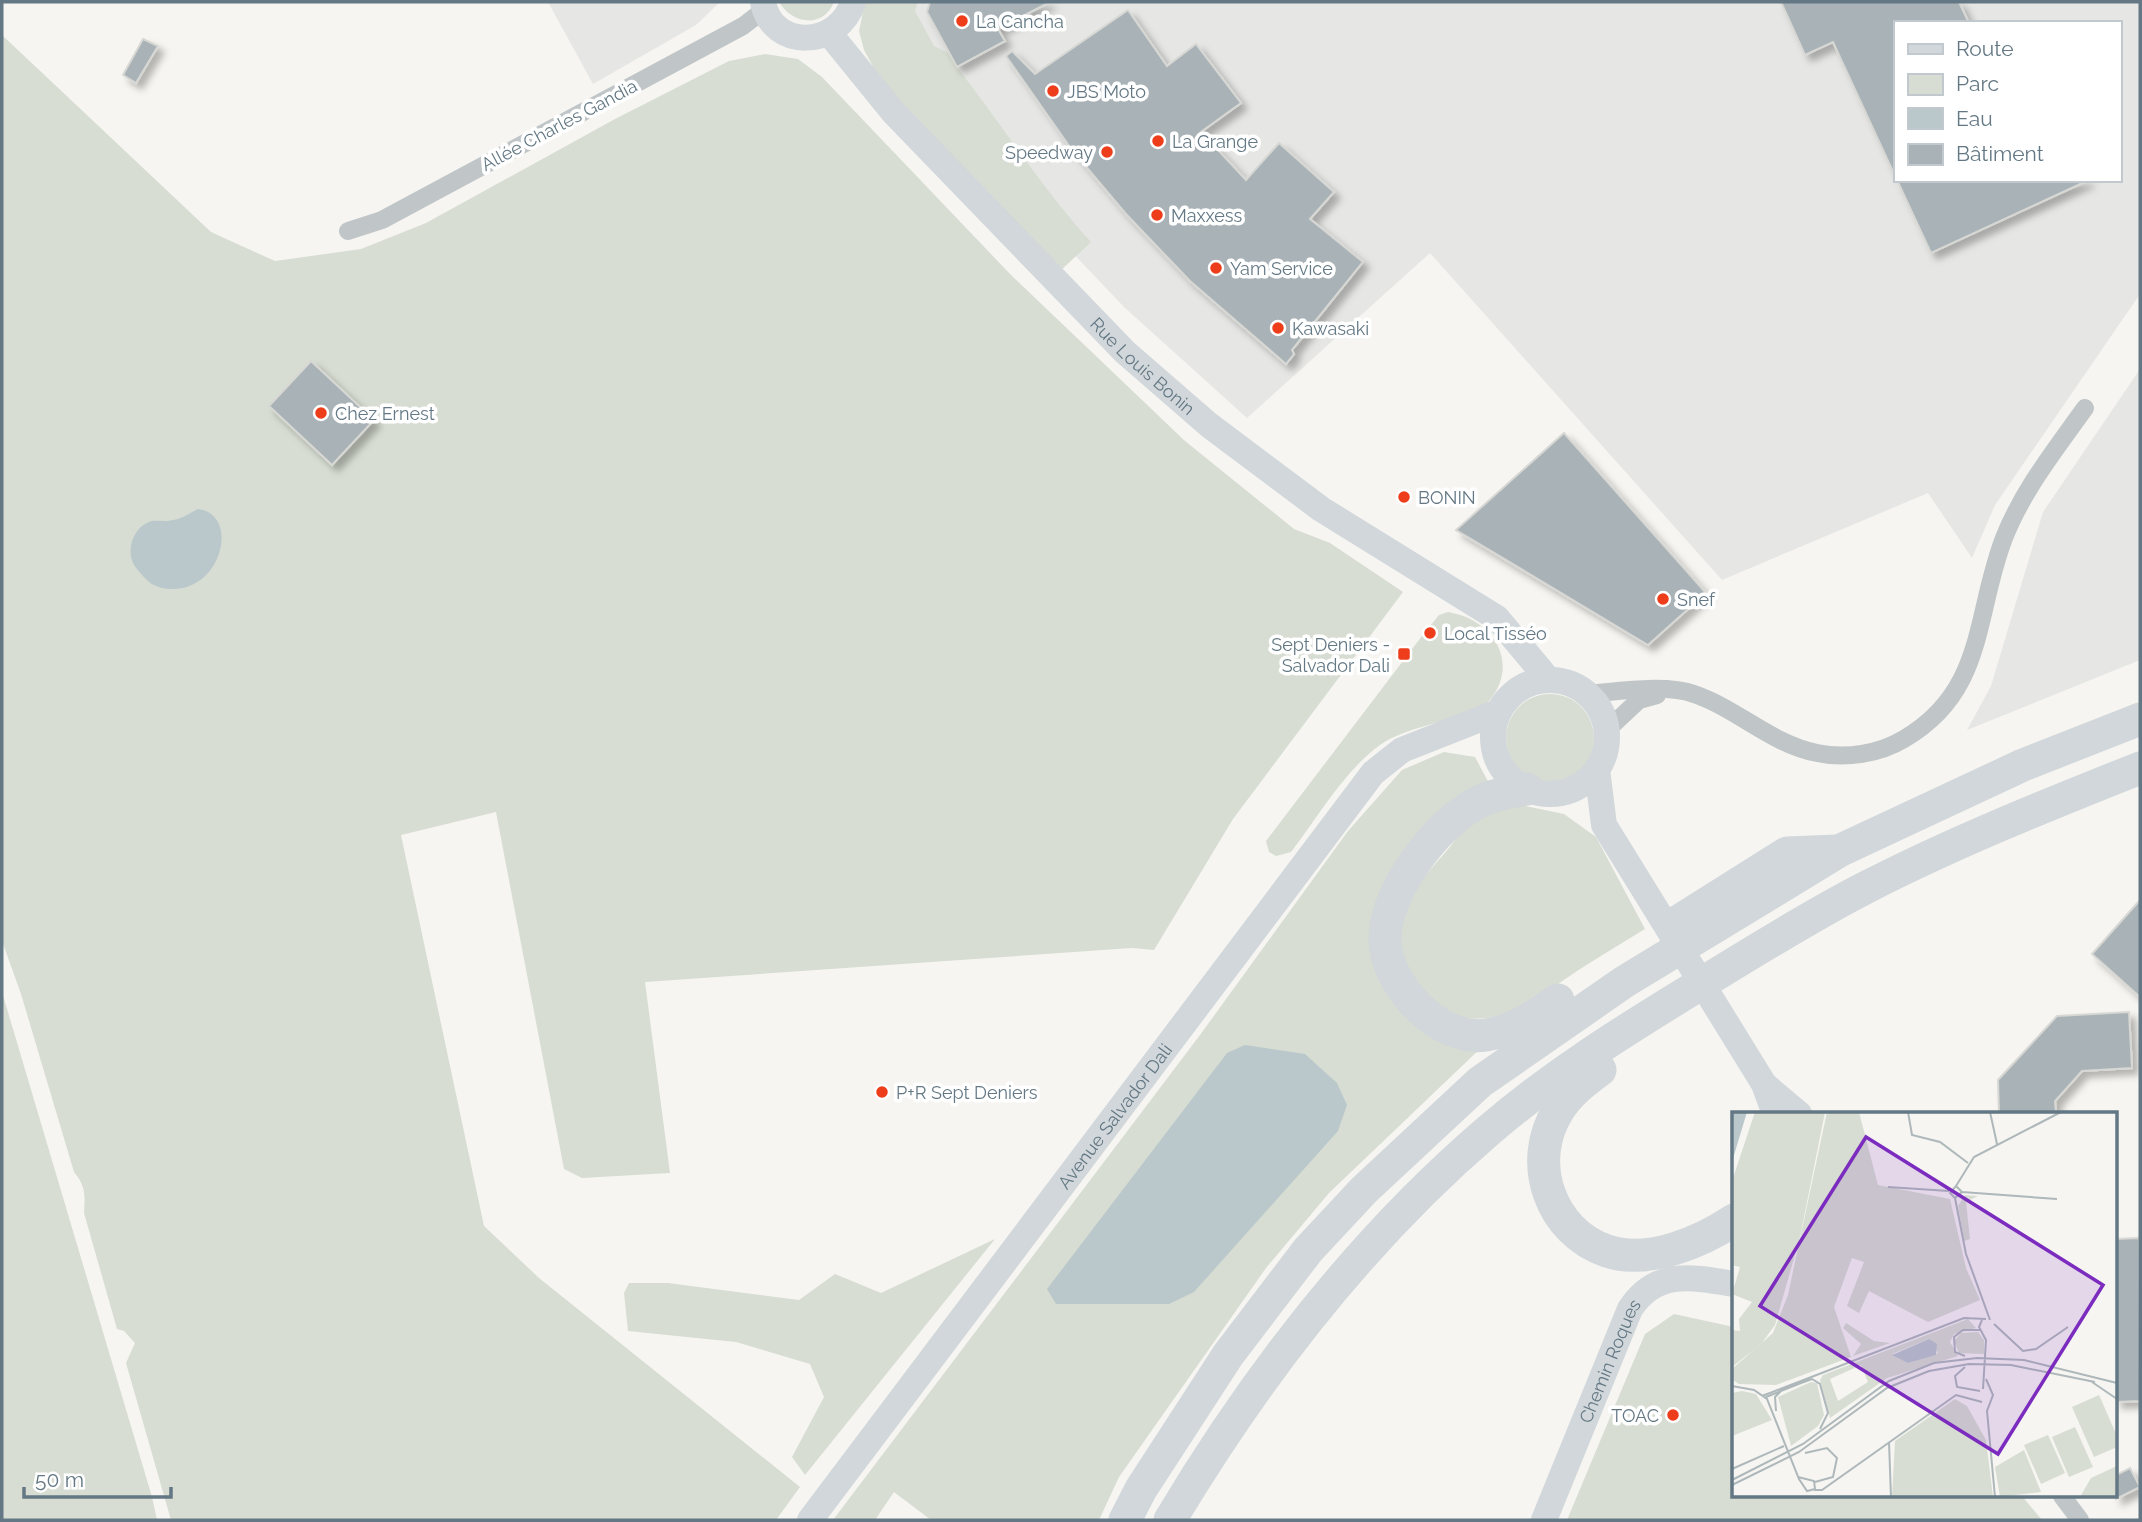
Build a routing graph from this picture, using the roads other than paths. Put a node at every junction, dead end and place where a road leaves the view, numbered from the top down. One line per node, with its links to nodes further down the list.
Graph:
1 (852, 2): 3 (street)
2 (764, 5): 3 (street); 4 (street, Allée Charles Gandia)
3 (829, 33): 6 (street, Rue Louis Bonin)
4 (348, 231)
5 (2085, 408): 9 (street)
6 (1511, 636): 7 (street, Rue Louis Bonin); 8 (street)
7 (1548, 679): 8 (street); 10 (street)
8 (1516, 691): 11 (street)
9 (1672, 691): 10 (street); 13 (street)
10 (1588, 694): 13 (street)
11 (1498, 712): 14 (street, Avenue Salvador Dali); 15 (street)
12 (2140, 719): 21 (highway)
13 (1607, 730): 17 (street)
14 (1437, 737): 15 (street, Avenue Salvador Dali); 29 (street, Avenue Salvador Dali)
15 (1494, 750): 18 (street)
16 (2140, 768): 22 (highway)
17 (1597, 769): 19 (street); 20 (street)
18 (1527, 789): 19 (street); 21 (highway)
19 (1560, 793): 20 (street)
20 (1604, 825): 23 (street)
21 (1841, 850): 30 (highway)
22 (1670, 1002): 26 (highway); 31 (highway)
23 (1764, 1084): 24 (street); 25 (street)
24 (1774, 1112)
25 (1797, 1112)
26 (1732, 1221)
27 (1732, 1283): 32 (street, Chemin Roques)
28 (2064, 1498): 33 (street)
29 (810, 1520)
30 (1125, 1520)
31 (1170, 1520)
32 (1544, 1520)
33 (2080, 1520)

